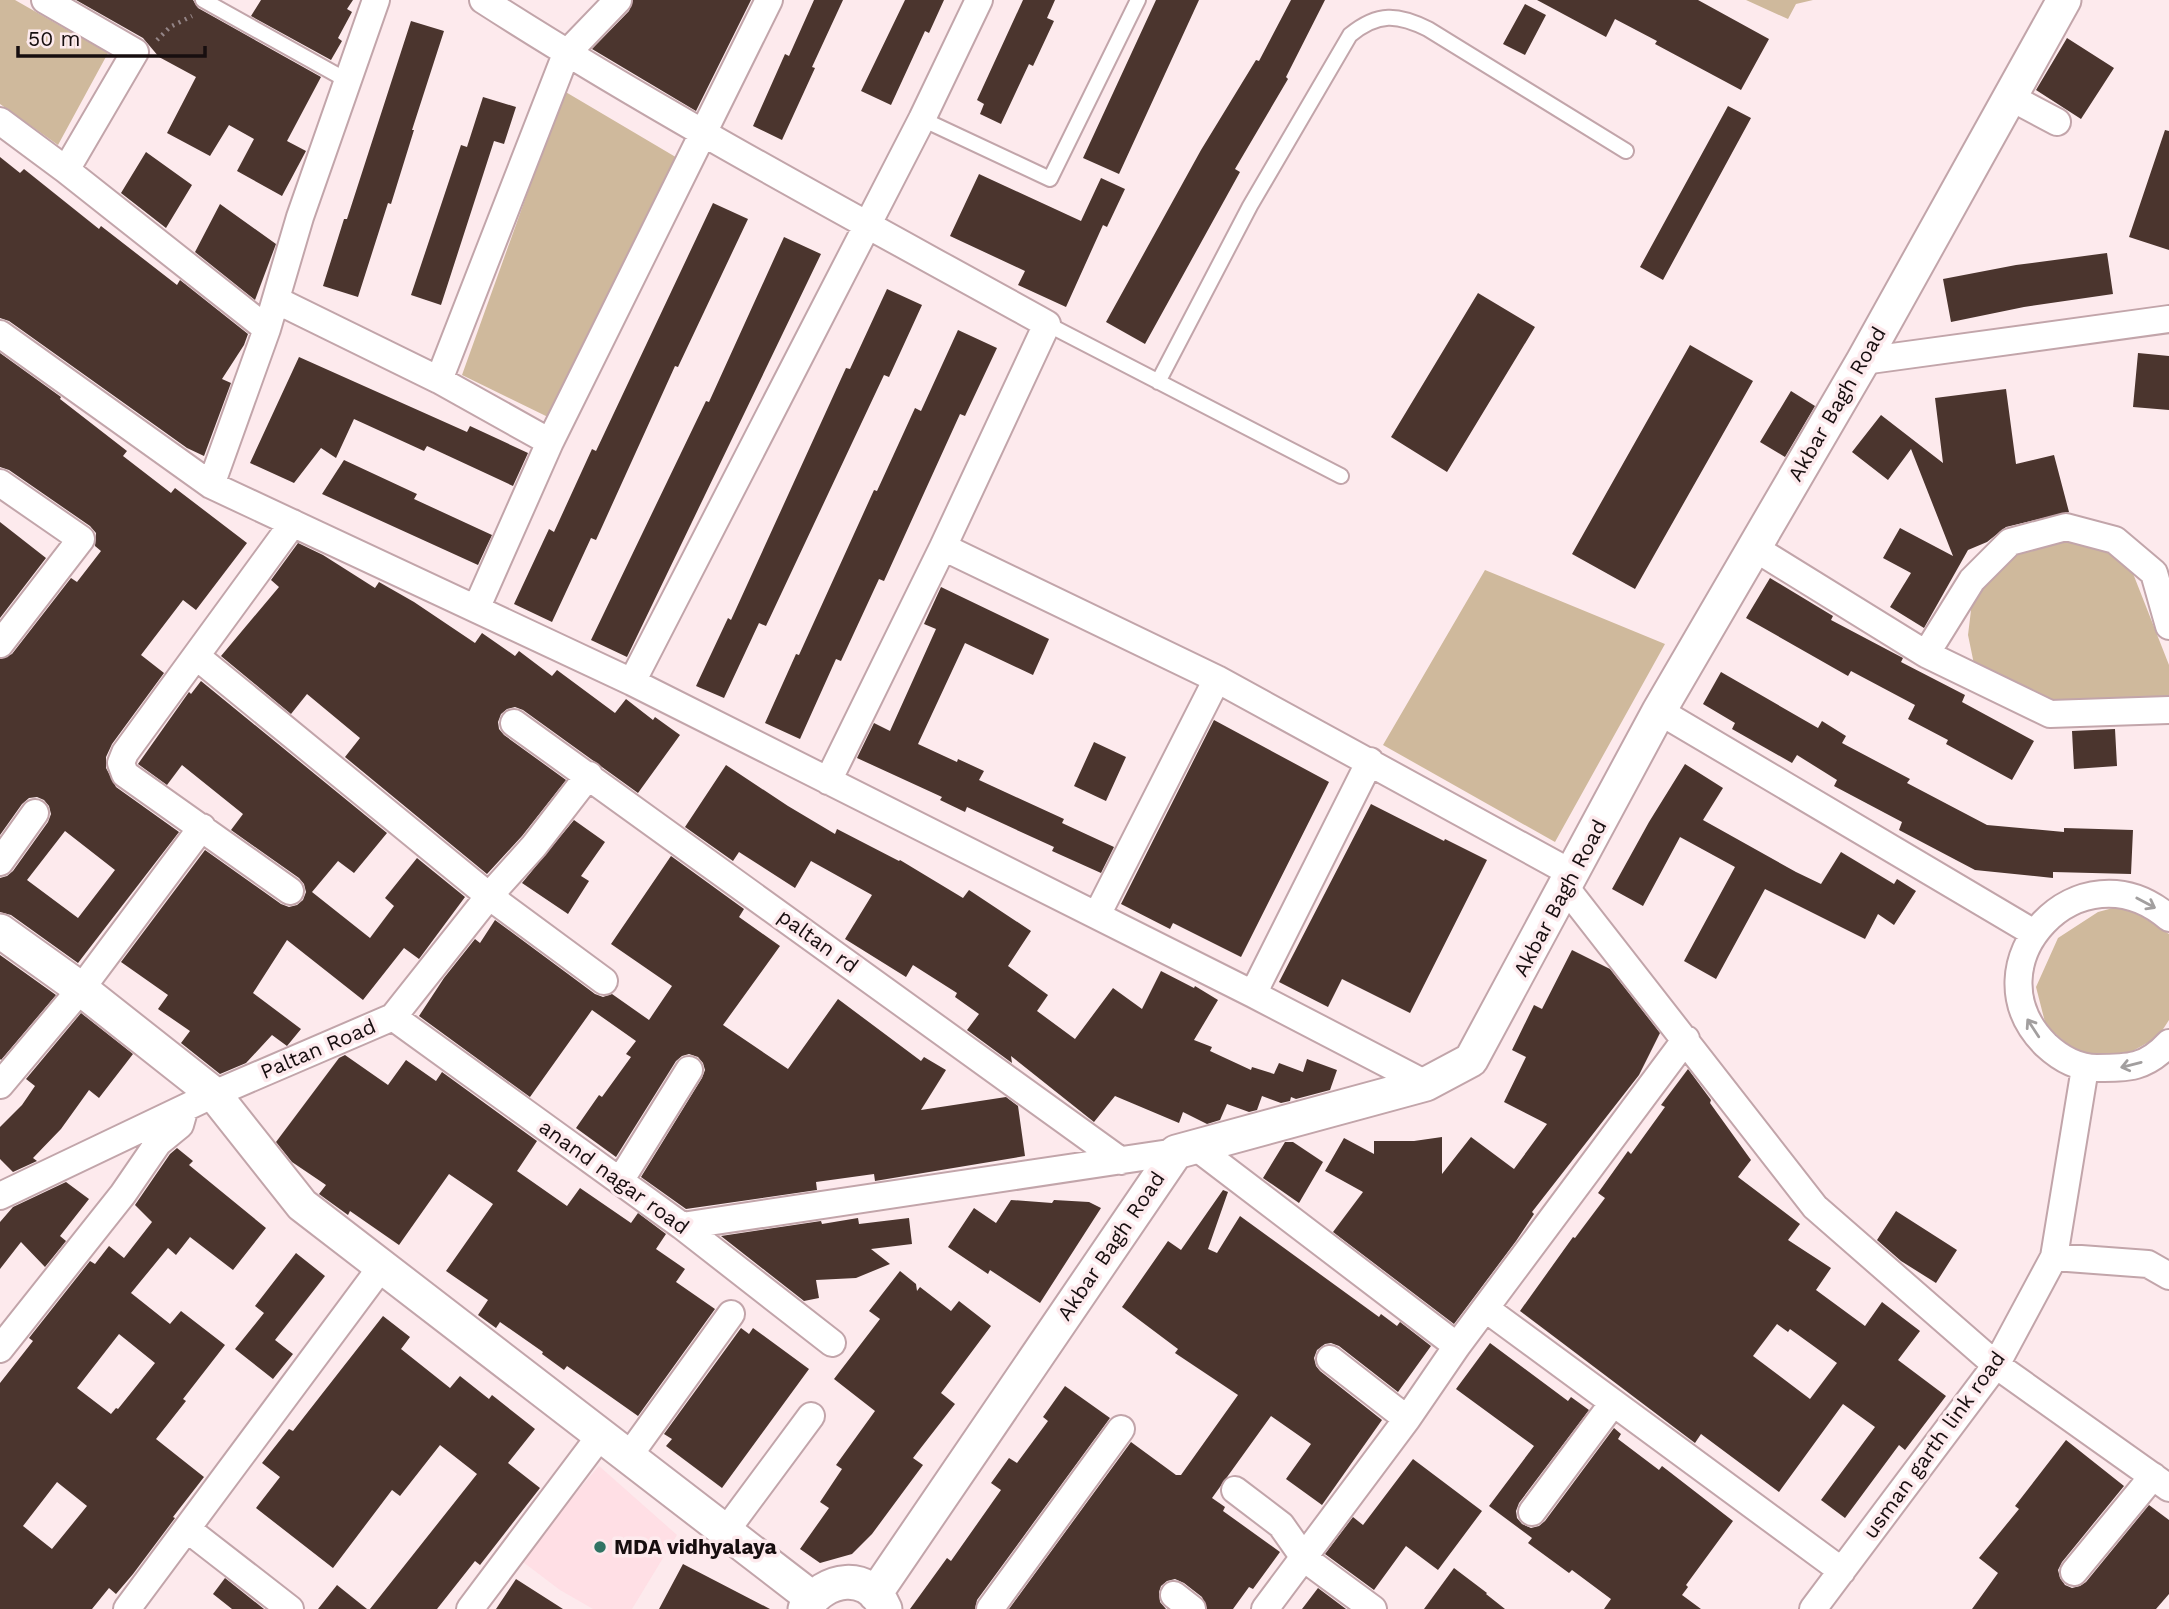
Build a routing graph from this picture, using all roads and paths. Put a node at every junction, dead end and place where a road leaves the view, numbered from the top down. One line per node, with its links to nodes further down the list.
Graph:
1 (45, 0): 18 (street)
2 (203, 0): 11 (lane)
3 (376, 0): 11 (street)
4 (483, 0): 10 (street)
5 (618, 0): 10 (street)
6 (769, 0): 16 (street)
7 (979, 0): 13 (street)
8 (1138, 0): 13 (lane)
9 (2064, 0): 12 (street, Akbar Bagh Road)
10 (566, 54): 16 (street); 26 (street)
11 (348, 81): 20 (street)
12 (2010, 97): 15 (street); 25 (street, Akbar Bagh Road)
13 (922, 119): 19 (street)
14 (0, 121): 18 (street)
15 (2057, 122)
16 (703, 132): 19 (street); 28 (street)
17 (1626, 151): 27 (lane)
18 (66, 170): 23 (street)
19 (867, 224): 22 (street); 41 (street)
20 (276, 300): 23 (street); 26 (street)
21 (2169, 319): 25 (street)
22 (1047, 324): 27 (lane); 33 (street)
23 (267, 328): 31 (street)
24 (0, 334): 31 (street)
25 (1863, 361): 34 (street, Akbar Bagh Road)
26 (439, 380): 28 (street)
27 (1158, 382): 29 (lane)
28 (550, 442): 35 (street)
29 (1340, 475)
30 (0, 483): 37 (street)
31 (211, 485): 32 (street)
32 (293, 523): 35 (street); 39 (street)
33 (943, 547): 40 (street); 47 (street)
34 (1753, 547): 38 (street); 43 (street, Akbar Bagh Road)
35 (476, 609): 41 (street)
36 (2169, 625): 38 (street)
37 (0, 644)
38 (1926, 654): 42 (street)
39 (196, 656): 49 (street); 53 (street)
40 (1217, 679): 45 (street); 54 (street)
41 (632, 682): 47 (street)
42 (2169, 710)
43 (1659, 711): 51 (street, Akbar Bagh Road); 57 (street)
44 (514, 723): 46 (street, paltan rd)
45 (1370, 761): 51 (street); 60 (street)
46 (589, 775): 53 (street, Paltan Road); 70 (street, paltan rd)
47 (828, 781): 54 (street)
48 (35, 813): 50 (street)
49 (202, 828): 52 (street); 59 (street)
50 (0, 862)
51 (1569, 881): 62 (street); 66 (street, Akbar Bagh Road)
52 (290, 891)
53 (489, 896): 58 (street); 61 (street, Paltan Road)
54 (1097, 915): 60 (street)
55 (2169, 918): 57 (street, one-way to 55)
56 (0, 931): 59 (street)
57 (2034, 933): 64 (street, one-way to 57)
58 (604, 981)
59 (81, 989): 67 (street); 68 (street)
60 (1254, 994): 66 (street)
61 (393, 1017): 68 (street, Paltan Road); 71 (street, anand nagar road)
62 (1686, 1039): 77 (street); 83 (street)
63 (2169, 1043): 64 (street, one-way to 64)
64 (2085, 1068): 74 (street, usman garth link road)
65 (689, 1070): 71 (street)
66 (1426, 1084): 69 (street, Akbar Bagh Road)
67 (0, 1085)
68 (199, 1100): 72 (street, Paltan Road); 76 (street); 81 (street)
69 (1186, 1149): 70 (street); 80 (street); 98 (street, Akbar Bagh Road)
70 (1121, 1161): 73 (street)
71 (620, 1181): 73 (street, anand nagar road)
72 (0, 1196)
73 (682, 1226): 79 (street, anand nagar road)
74 (2054, 1257): 75 (street); 83 (street, usman garth link road)
75 (2162, 1264)
76 (382, 1266): 88 (street); 93 (street)
77 (1486, 1309): 80 (street); 84 (street)
78 (731, 1314): 89 (street)
79 (832, 1343)
80 (1457, 1346): 86 (street)
81 (0, 1349)
82 (1330, 1359): 86 (street)
83 (1996, 1365): 90 (street); 96 (street, usman garth link road)
84 (1614, 1403): 92 (street); 96 (street)
85 (811, 1416): 94 (street)
86 (1407, 1419): 95 (street)
87 (1121, 1429): 103 (street)
88 (600, 1436): 89 (street); 102 (street)
89 (628, 1457): 94 (street)
90 (2161, 1482): 97 (street)
91 (1235, 1490): 95 (street)
92 (1532, 1512)
93 (187, 1529): 100 (street); 101 (street)
94 (725, 1532): 99 (street)
95 (1305, 1559): 104 (street); 105 (street)
96 (1842, 1571): 106 (street, usman garth link road)
97 (2074, 1572)
98 (880, 1601): 99 (street, Akbar Bagh Road)
99 (808, 1603)
100 (127, 1609)
101 (290, 1609)
102 (470, 1609)
103 (990, 1609)
104 (1265, 1609)
105 (1373, 1609)
106 (1813, 1609)

